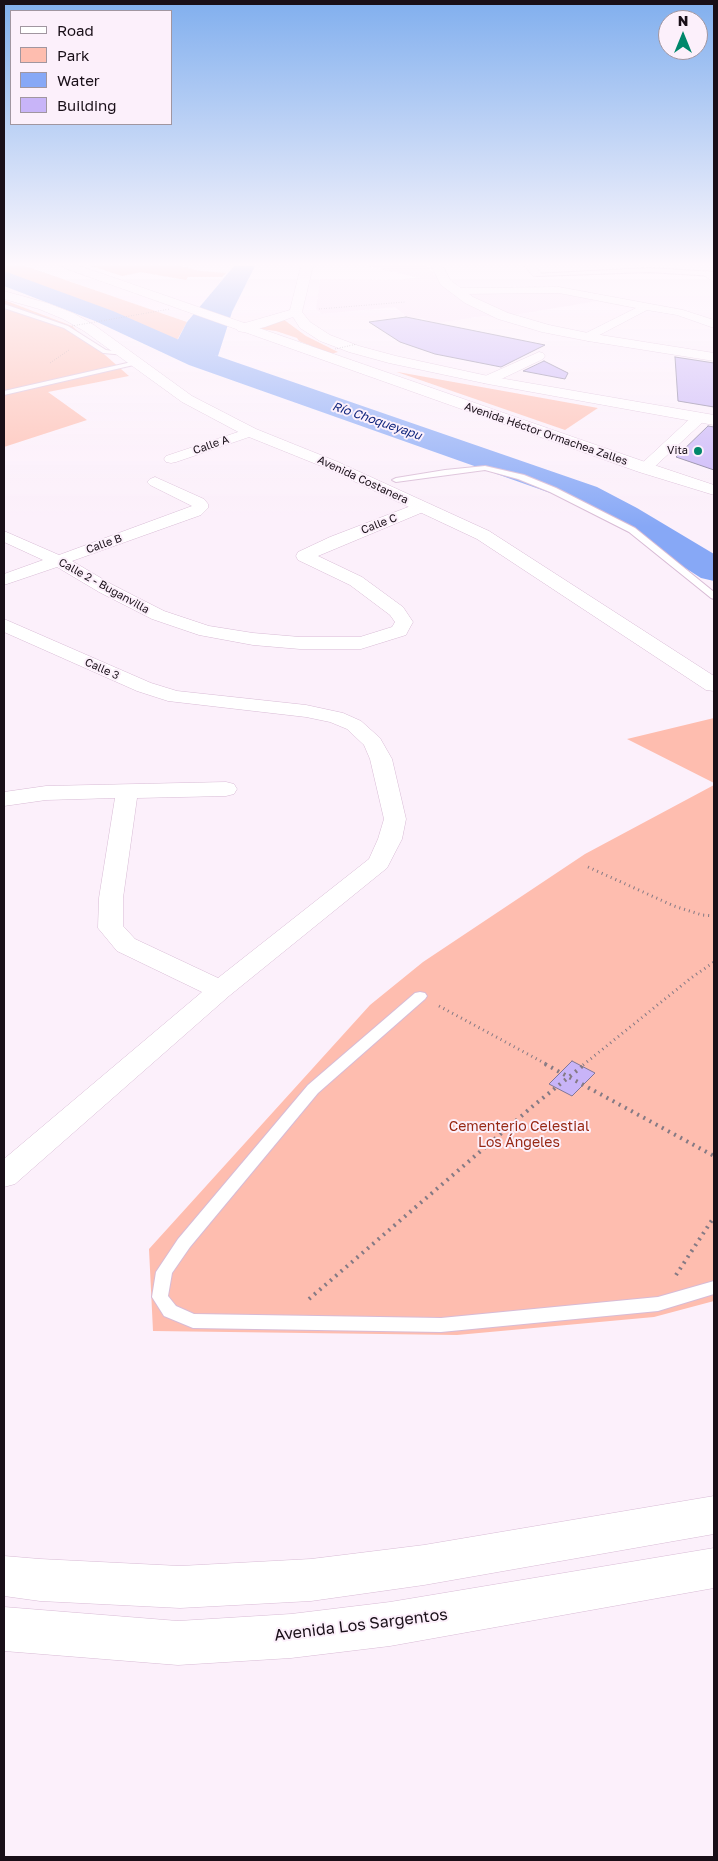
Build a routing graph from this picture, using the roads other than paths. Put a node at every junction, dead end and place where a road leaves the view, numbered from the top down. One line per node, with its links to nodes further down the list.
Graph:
1 (105, 352): 11 (lane)
2 (109, 353): 10 (lane)
3 (123, 353): 10 (main road, Avenida Costanera)
4 (145, 353): 18 (main road, Avenida Costanera)
5 (315, 353): 17 (main road, Avenida Héctor Ormachea Zalles)
6 (369, 353): 12 (main road)
7 (688, 353): 9 (main road)
8 (539, 356): 12 (street)
9 (714, 357)
10 (130, 358): 11 (lane); 15 (main road, Avenida Costanera)
11 (111, 369): 13 (lane)
12 (488, 380): 14 (main road)
13 (4, 393)
14 (707, 418): 17 (street)
15 (250, 432): 16 (street, Calle A); 21 (main road, Avenida Costanera)
16 (172, 459)
17 (645, 468): 20 (main road, Avenida Héctor Ormachea Zalles)
18 (396, 480): 25 (lane); 28 (main road, Avenida Costanera)
19 (155, 482): 23 (street, Calle B)
20 (714, 490)
21 (422, 507): 27 (street, Calle C); 29 (main road, Avenida Costanera)
22 (4, 536): 23 (street, Calle 2 - Buganvilla)
23 (59, 561): 24 (street, Calle B); 27 (street, Calle 2 - Buganvilla)
24 (4, 580)
25 (714, 596)
26 (4, 625): 33 (street, Calle 3)
27 (384, 636)
28 (682, 645)
29 (714, 685)
30 (226, 789): 31 (street)
31 (127, 792): 32 (street); 33 (street)
32 (4, 799)
33 (220, 990): 35 (street, Calle 3)
34 (420, 996): 36 (lane)
35 (4, 1176)
36 (714, 1288)
37 (714, 1515): 39 (main road)
38 (714, 1568): 40 (main road, Avenida Los Sargentos)
39 (4, 1576)
40 (4, 1629)

